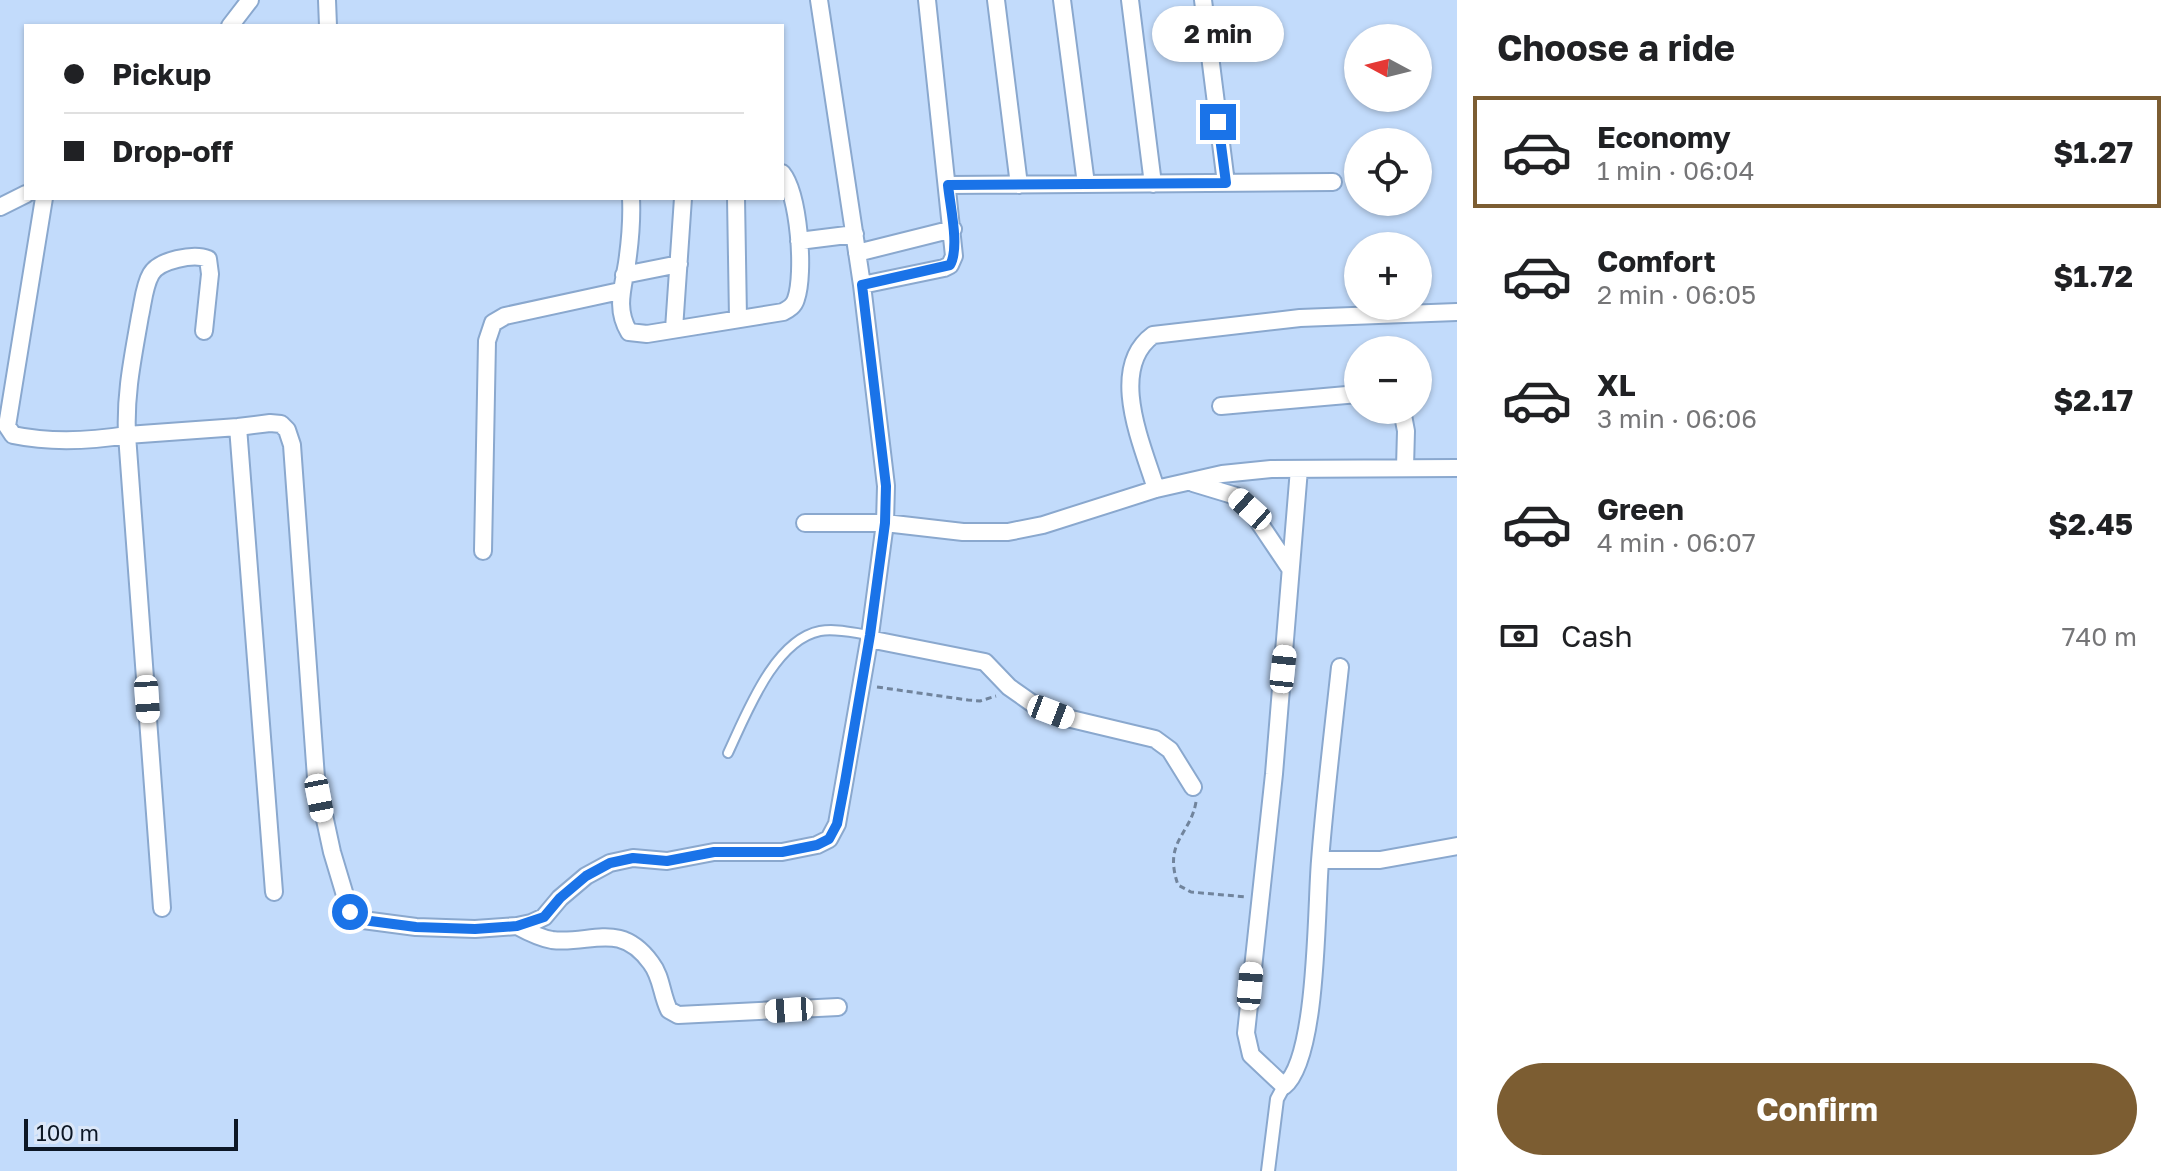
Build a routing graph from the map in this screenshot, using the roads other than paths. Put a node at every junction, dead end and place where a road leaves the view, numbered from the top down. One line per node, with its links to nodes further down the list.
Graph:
1 (250, 0): 9 (street)
2 (327, 0): 10 (street)
3 (819, 0): 25 (street)
4 (927, 0): 16 (street)
5 (996, 0): 17 (street)
6 (1062, 0): 14 (street)
7 (1130, 0): 15 (street)
8 (1203, 0): 13 (street)
9 (232, 24)
10 (328, 24)
11 (784, 177): 26 (street)
12 (1333, 182): 13 (street)
13 (1226, 183): 15 (street)
14 (1086, 184): 15 (street); 17 (street)
15 (1153, 184)
16 (948, 185): 17 (street); 24 (street)
17 (1019, 185)
18 (24, 195): 23 (street)
19 (44, 200): 39 (street)
20 (631, 200): 29 (street)
21 (683, 200): 28 (street)
22 (736, 200): 32 (street)
23 (0, 207)
24 (953, 229): 27 (street); 30 (street)
25 (855, 234): 26 (street); 27 (street)
26 (799, 241): 32 (street)
27 (857, 253): 30 (street)
28 (679, 264): 29 (street); 33 (street)
29 (622, 283): 33 (street); 47 (street)
30 (862, 285): 46 (street)
31 (1457, 312): 44 (street)
32 (738, 318): 33 (street)
33 (674, 329)
34 (204, 331): 39 (street)
35 (1344, 395): 36 (street)
36 (1221, 406)
37 (1405, 424): 40 (street)
38 (238, 427): 39 (street); 55 (street); 57 (street)
39 (127, 435): 56 (street)
40 (1405, 467): 41 (street); 42 (street)
41 (1457, 468)
42 (1299, 469): 43 (street); 48 (street)
43 (1191, 483): 44 (street); 48 (street)
44 (1156, 489): 46 (street)
45 (805, 523): 46 (street)
46 (885, 523): 49 (street)
47 (483, 551)
48 (1289, 567): 59 (street)
49 (869, 637): 51 (lane); 52 (street); 57 (street)
50 (1340, 667): 54 (street)
51 (728, 753)
52 (1193, 787)
53 (1457, 846): 54 (street)
54 (1320, 860): 59 (street)
55 (274, 892)
56 (162, 908)
57 (517, 926): 58 (street)
58 (838, 1007)
59 (1284, 1086): 60 (street)
60 (1268, 1171)

